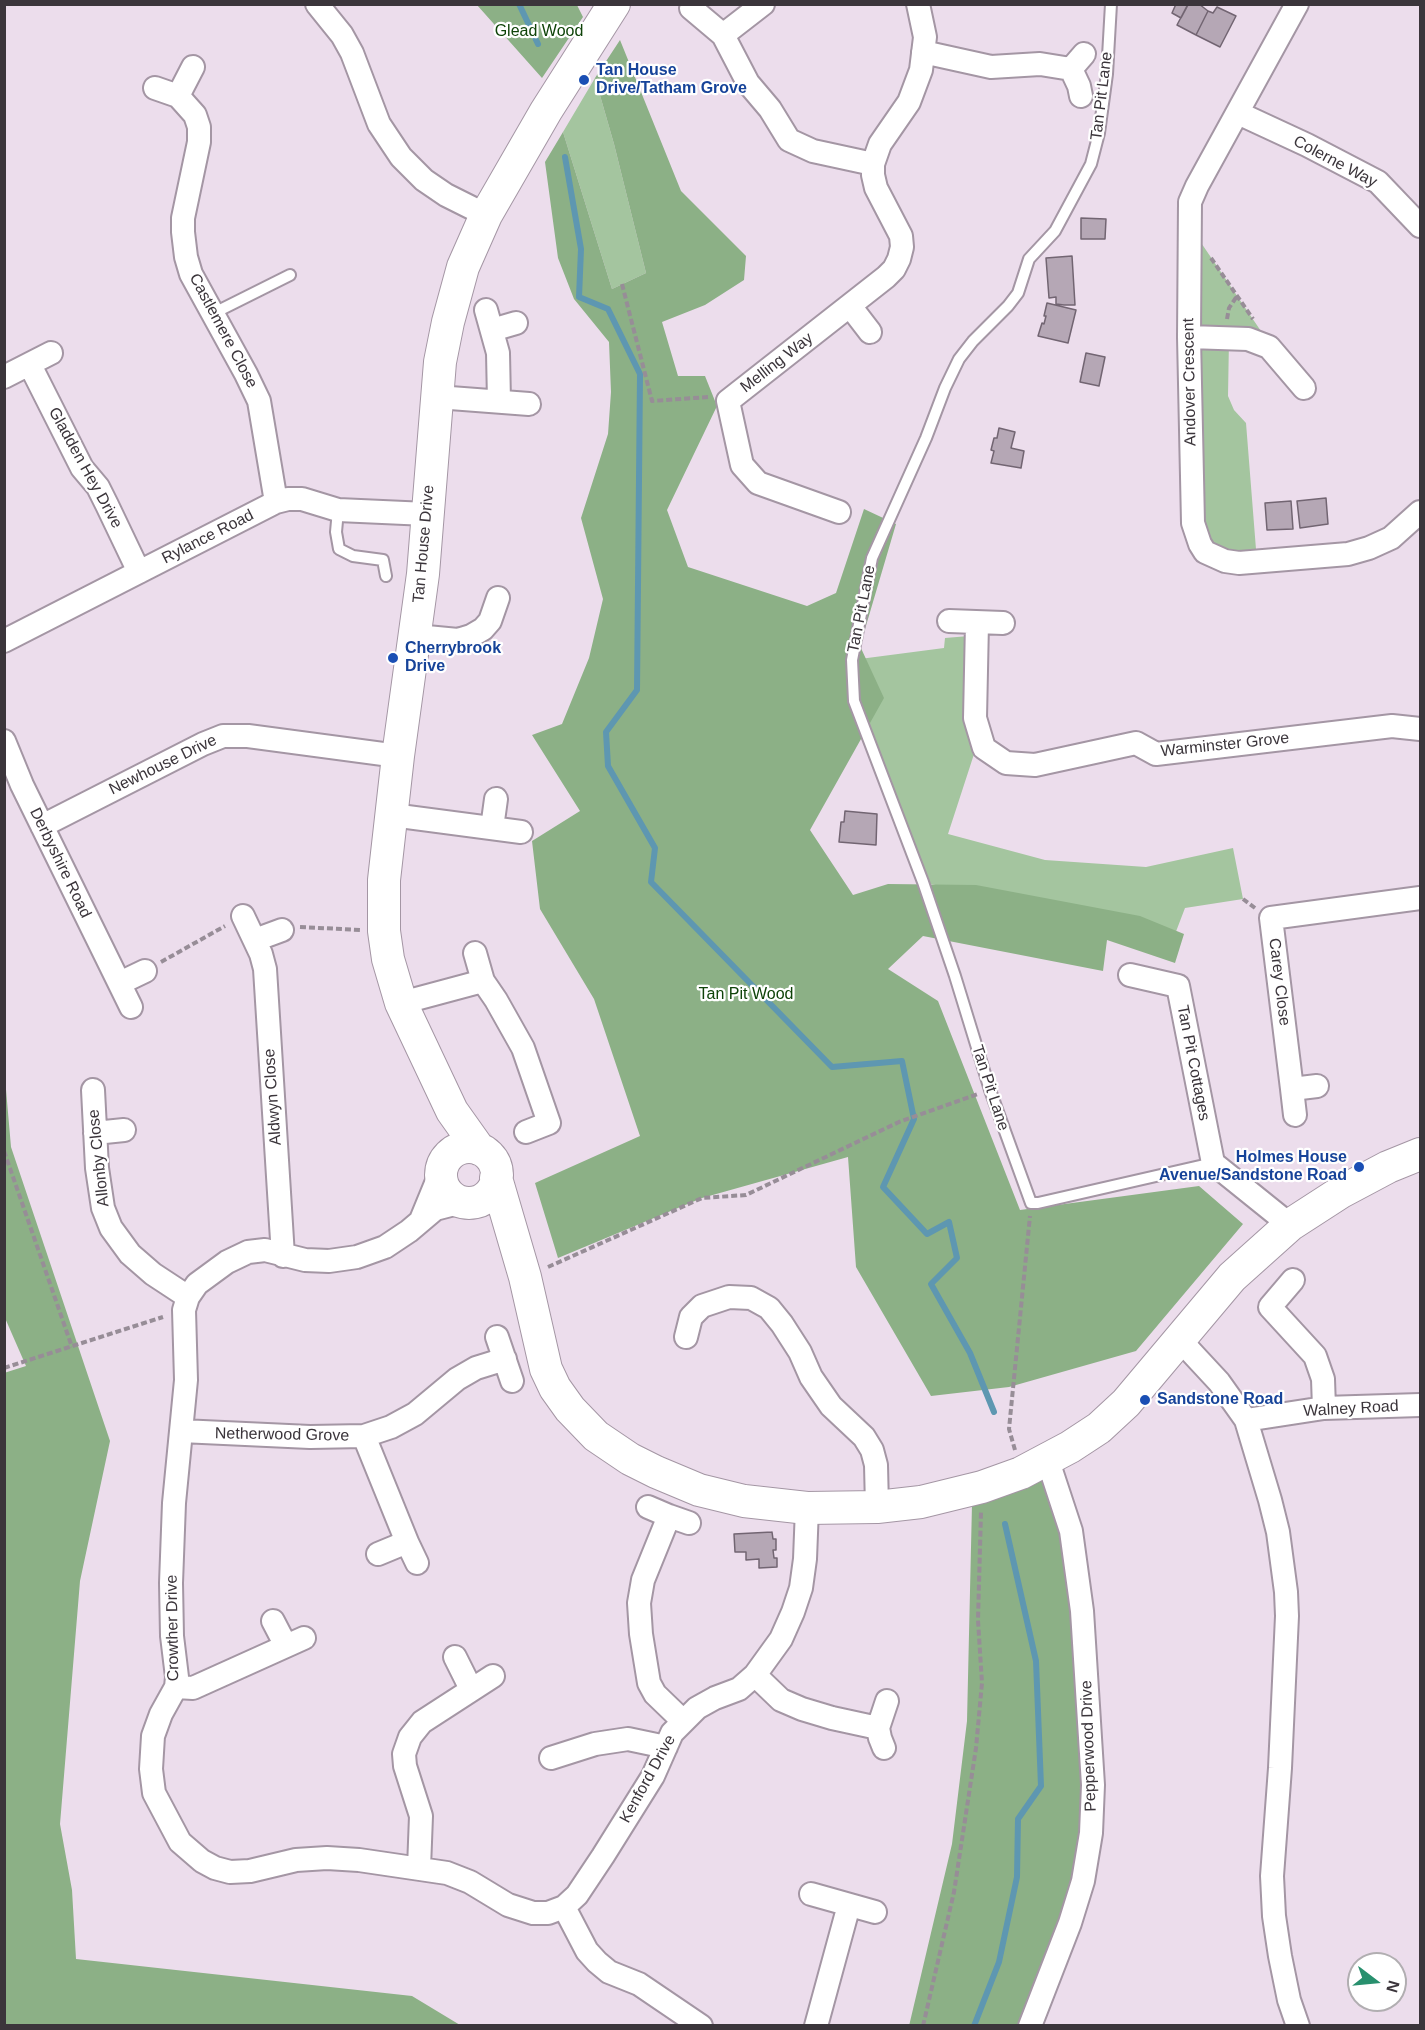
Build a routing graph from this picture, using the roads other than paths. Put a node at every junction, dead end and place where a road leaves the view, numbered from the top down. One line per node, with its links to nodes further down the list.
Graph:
1 (317, 4): 16 (street)
2 (614, 4): 16 (street, Tan House Drive)
3 (764, 4): 8 (street)
4 (918, 4): 9 (street)
5 (1111, 4): 73 (lane, Tan Pit Lane)
6 (1297, 4): 14 (street, Andover Crescent)
7 (691, 8): 8 (street)
8 (723, 35): 15 (street)
9 (923, 52): 13 (street); 15 (street)
10 (193, 67): 12 (street)
11 (155, 88): 12 (street)
12 (178, 96): 20 (street, Castlemere Close)
13 (1081, 96)
14 (1238, 113): 17 (street, Colerne Way); 23 (street, Andover Crescent)
15 (873, 164): 19 (street, Melling Way)
16 (486, 215): 28 (street, Tan House Drive)
17 (1420, 226)
18 (290, 275): 20 (lane)
19 (850, 306): 22 (street); 33 (street, Melling Way)
20 (214, 313): 31 (street, Castlemere Close)
21 (516, 323): 29 (street)
22 (870, 332)
23 (1189, 338): 27 (street); 34 (street, Andover Crescent)
24 (51, 353): 25 (street)
25 (30, 365): 26 (street); 36 (street, Gladden Hey Drive)
26 (4, 377)
27 (1304, 388)
28 (437, 397): 29 (street); 35 (street, Tan House Drive)
29 (499, 402): 30 (street)
30 (529, 404)
31 (276, 502): 32 (street, Rylance Road); 36 (street, Rylance Road)
32 (338, 510): 35 (street, Rylance Road); 37 (lane)
33 (839, 512)
34 (1420, 512)
35 (427, 514): 42 (street, Tan House Drive)
36 (139, 572): 43 (street, Rylance Road)
37 (386, 576)
38 (498, 598): 42 (street)
39 (949, 621): 40 (street)
40 (976, 623): 41 (street); 44 (street, Warminster Grove)
41 (1003, 623)
42 (416, 636): 46 (street, Tan House Drive)
43 (4, 640)
44 (1420, 729)
45 (4, 741): 49 (street, Derbyshire Road)
46 (398, 756): 48 (street, Tan House Drive); 49 (street, Newhouse Drive)
47 (496, 799): 50 (street)
48 (392, 816): 50 (street); 61 (street, Tan House Drive)
49 (42, 826): 60 (street, Derbyshire Road)
50 (492, 828): 51 (street)
51 (520, 832)
52 (1420, 898): 64 (street, Carey Close)
53 (243, 916): 55 (street, Aldwyn Close)
54 (282, 930): 55 (street)
55 (255, 940): 80 (street, Aldwyn Close)
56 (475, 953): 59 (street)
57 (145, 971): 60 (street)
58 (1130, 975): 73 (street, Tan Pit Cottages)
59 (483, 981): 61 (street); 69 (street)
60 (120, 983): 62 (street, Derbyshire Road)
61 (401, 1003): 66 (street, Tan House Drive)
62 (131, 1007)
63 (1317, 1086): 64 (street)
64 (1292, 1089): 67 (street, Carey Close)
65 (93, 1090): 70 (street, Allonby Close)
66 (452, 1111): 71 (street, Tan House Drive); 74 (street)
67 (1295, 1115)
68 (124, 1130): 70 (street)
69 (526, 1131)
70 (95, 1133): 82 (street, Allonby Close)
71 (479, 1149): 74 (street); 75 (street)
72 (1420, 1154): 79 (street)
73 (1213, 1163): 79 (street)
74 (443, 1165): 76 (street); 77 (street)
75 (496, 1178): 76 (street); 78 (street)
76 (467, 1202): 77 (street); 78 (street)
77 (421, 1220): 80 (street)
78 (509, 1225): 95 (street)
79 (1290, 1225): 85 (street)
80 (283, 1256): 82 (street)
81 (1293, 1280): 89 (street)
82 (186, 1304): 91 (street, Crowther Drive)
83 (497, 1336): 86 (street)
84 (686, 1336): 94 (street)
85 (1180, 1341): 90 (street); 93 (street)
86 (505, 1359): 87 (street); 92 (street, Netherwood Grove)
87 (512, 1381)
88 (1420, 1405): 89 (street, Walney Road)
89 (1323, 1408): 90 (street, Walney Road)
90 (1246, 1420): 118 (street)
91 (181, 1431): 92 (street, Netherwood Grove); 104 (street, Crowther Drive)
92 (364, 1436): 97 (street)
93 (1034, 1467): 94 (street); 117 (street, Pepperwood Drive)
94 (877, 1507): 95 (street)
95 (807, 1508): 102 (street, Kenford Drive)
96 (669, 1515): 107 (street)
97 (407, 1542): 98 (street); 99 (street)
98 (378, 1554)
99 (417, 1563)
100 (273, 1621): 104 (street)
101 (455, 1658): 105 (street)
102 (755, 1675): 106 (street); 107 (street, Kenford Drive)
103 (493, 1676): 105 (street)
104 (176, 1687): 110 (street, Crowther Drive)
105 (471, 1689): 110 (street)
106 (887, 1701)
107 (683, 1721): 108 (street, Kenford Drive)
108 (666, 1747): 109 (street); 113 (street, Kenford Drive)
109 (551, 1758)
110 (419, 1868): 113 (street, Crowther Drive)
111 (811, 1894): 112 (street)
112 (849, 1905): 114 (street); 116 (street)
113 (564, 1908): 115 (street)
114 (875, 1912)
115 (701, 2025)
116 (816, 2025)
117 (1030, 2025)
118 (1298, 2025)

